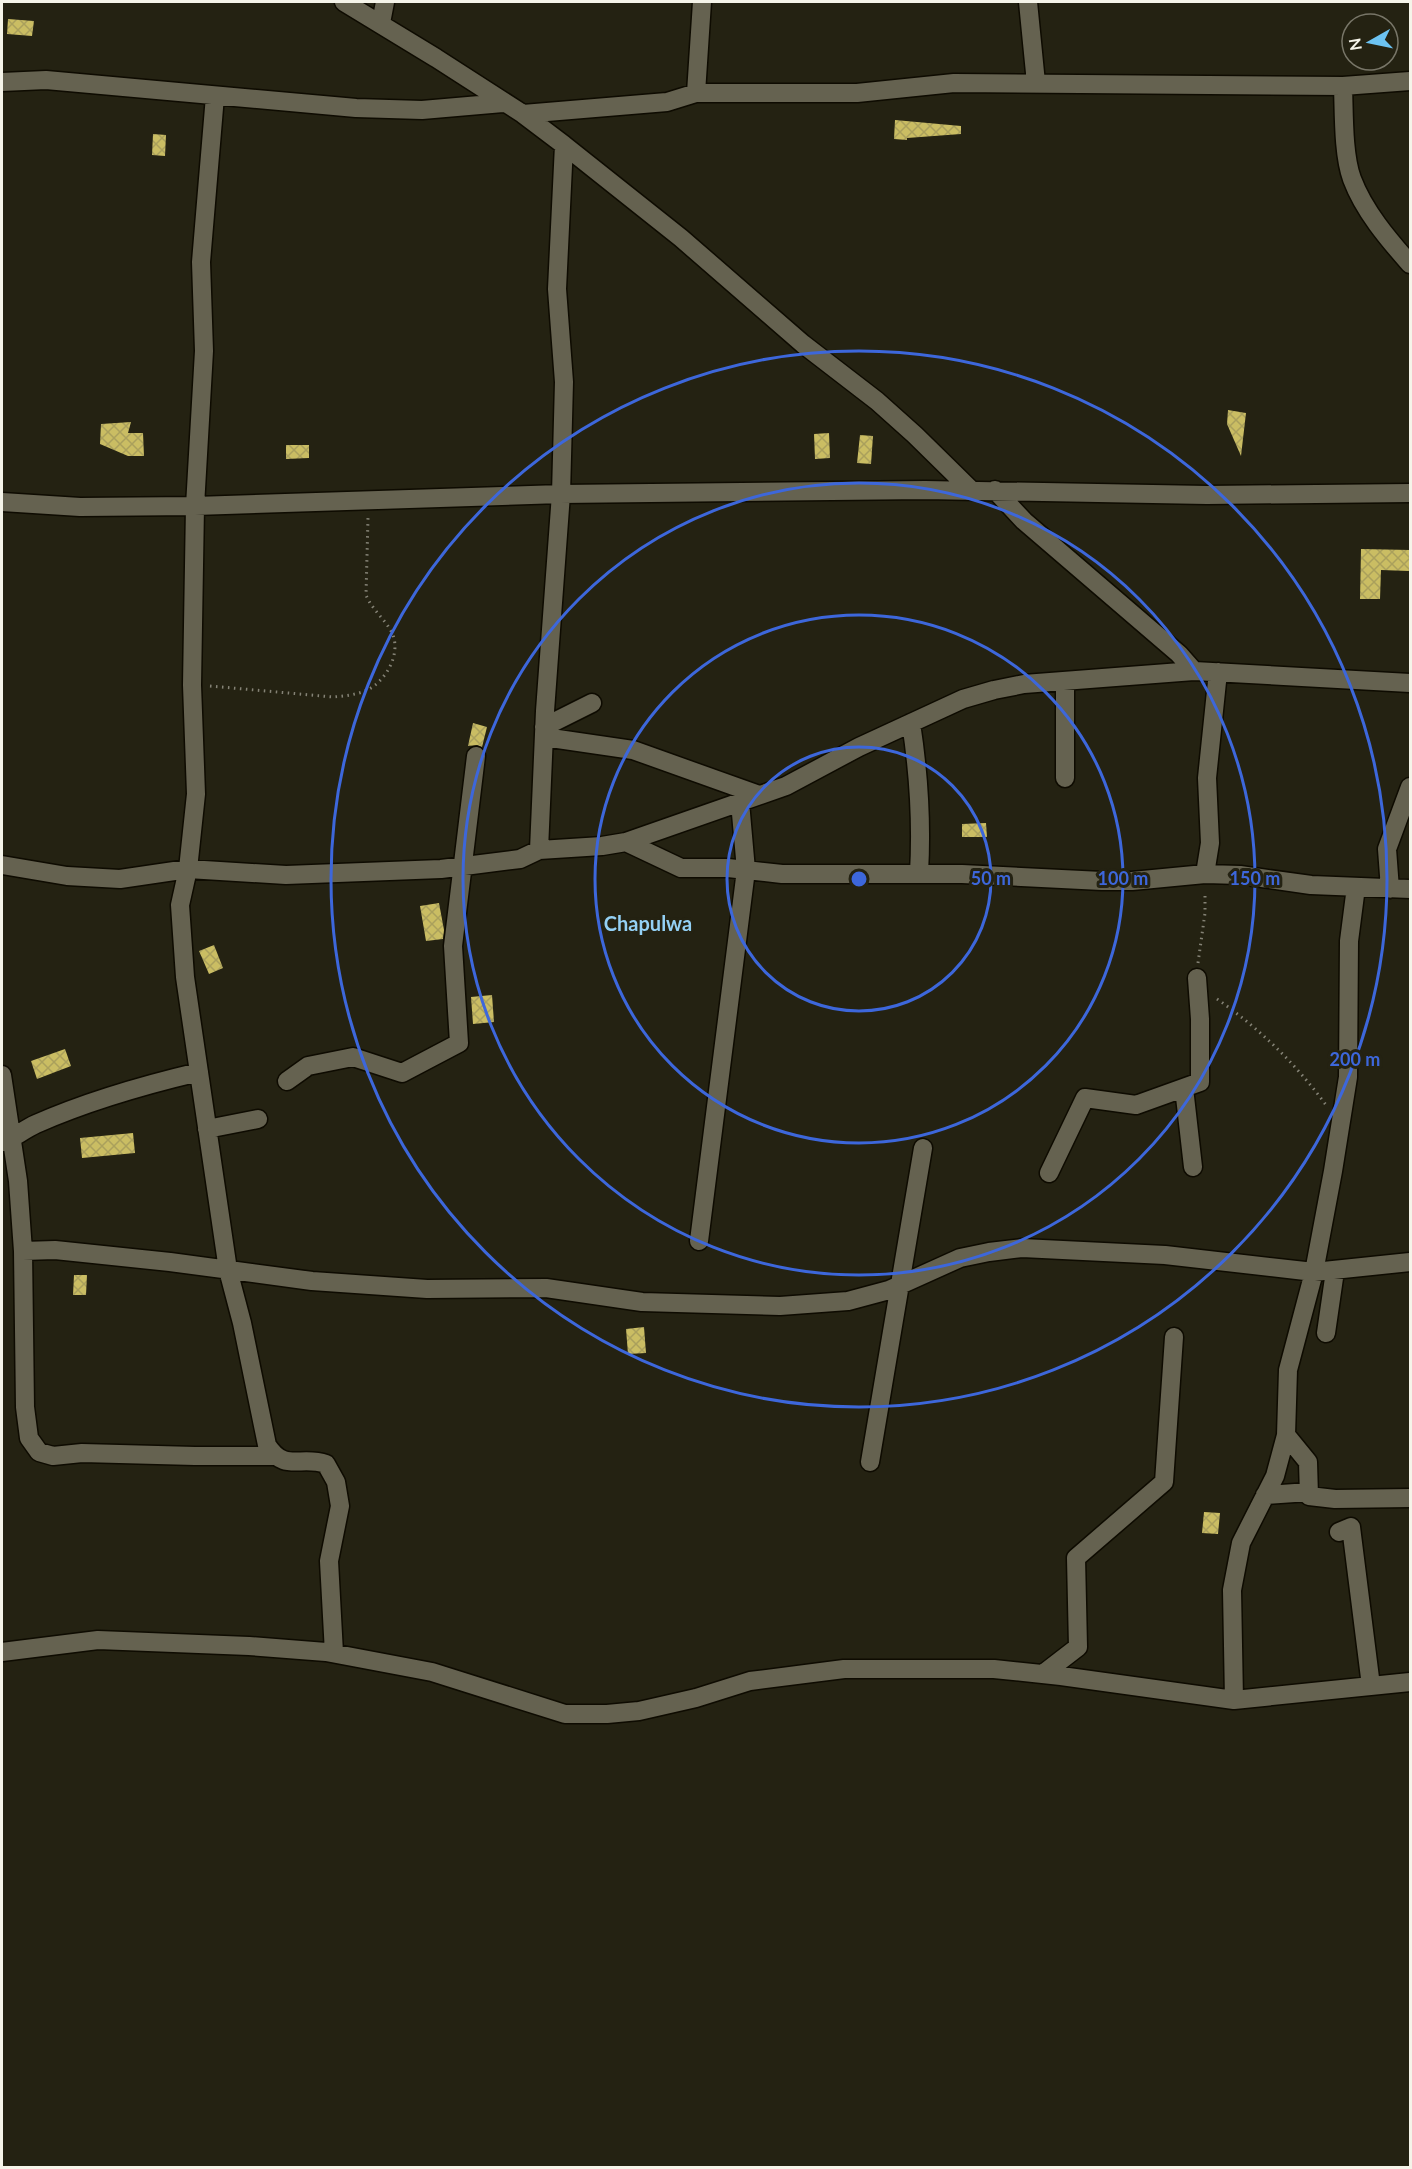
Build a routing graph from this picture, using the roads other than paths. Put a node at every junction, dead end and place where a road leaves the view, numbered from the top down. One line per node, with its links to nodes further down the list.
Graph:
1 (344, 2): 5 (street)
2 (385, 2): 5 (street)
3 (702, 2): 10 (street)
4 (1028, 2): 8 (street)
5 (381, 23): 12 (street)
6 (1410, 81): 9 (street)
7 (2, 82): 11 (street)
8 (1036, 83): 9 (street); 10 (street)
9 (1343, 86): 15 (street)
10 (696, 93): 13 (street)
11 (215, 96): 12 (street); 21 (street)
12 (503, 103): 13 (street)
13 (523, 114): 14 (street)
14 (564, 145): 16 (street); 19 (street)
15 (1410, 264)
16 (971, 490): 17 (street); 19 (street)
17 (994, 490): 18 (street); 22 (street)
18 (1410, 493)
19 (561, 494): 21 (street); 28 (street)
20 (2, 502): 21 (street)
21 (195, 506): 38 (street)
22 (1194, 671): 23 (street); 24 (street)
23 (1218, 672): 25 (street); 41 (street)
24 (1065, 681): 27 (street); 30 (street)
25 (1410, 683)
26 (592, 703): 28 (street)
27 (911, 723): 32 (street); 40 (street)
28 (544, 732): 32 (street); 35 (street)
29 (476, 756): 37 (street)
30 (1065, 778)
31 (1410, 786): 43 (street)
32 (759, 795): 33 (street)
33 (740, 802): 34 (street); 39 (street)
34 (626, 842): 35 (street); 39 (street)
35 (539, 850): 37 (street)
36 (2, 865): 38 (street)
37 (464, 866): 38 (street); 48 (street)
38 (188, 868): 46 (street)
39 (746, 870): 40 (street); 56 (street)
40 (919, 873): 41 (street)
41 (1205, 874): 42 (street)
42 (1356, 887): 43 (street); 61 (street)
43 (1390, 889): 44 (street)
44 (1410, 889)
45 (1197, 978): 49 (street)
46 (199, 1072): 51 (street); 52 (street)
47 (2, 1076): 52 (street)
48 (287, 1081)
49 (1184, 1088): 54 (street); 55 (street)
50 (258, 1119): 51 (street)
51 (207, 1129): 59 (street)
52 (7, 1141): 57 (street)
53 (923, 1148): 62 (street)
54 (1193, 1167)
55 (1049, 1173)
56 (699, 1241)
57 (23, 1251): 59 (street); 66 (street)
58 (1410, 1263): 60 (street)
59 (228, 1270): 62 (street); 66 (street)
60 (1335, 1271): 61 (street); 63 (street)
61 (1314, 1272): 62 (street); 65 (street)
62 (900, 1285): 67 (street)
63 (1326, 1333)
64 (1174, 1337): 74 (street)
65 (1286, 1434): 68 (street); 69 (street)
66 (274, 1455): 73 (street)
67 (870, 1462)
68 (1309, 1492): 69 (street); 70 (street)
69 (1265, 1495): 77 (street)
70 (1410, 1498)
71 (1338, 1532): 76 (street)
72 (2, 1652): 73 (street)
73 (334, 1653): 74 (street)
74 (1043, 1674): 77 (street)
75 (1410, 1682): 76 (street)
76 (1371, 1686): 77 (street)
77 (1234, 1700)

